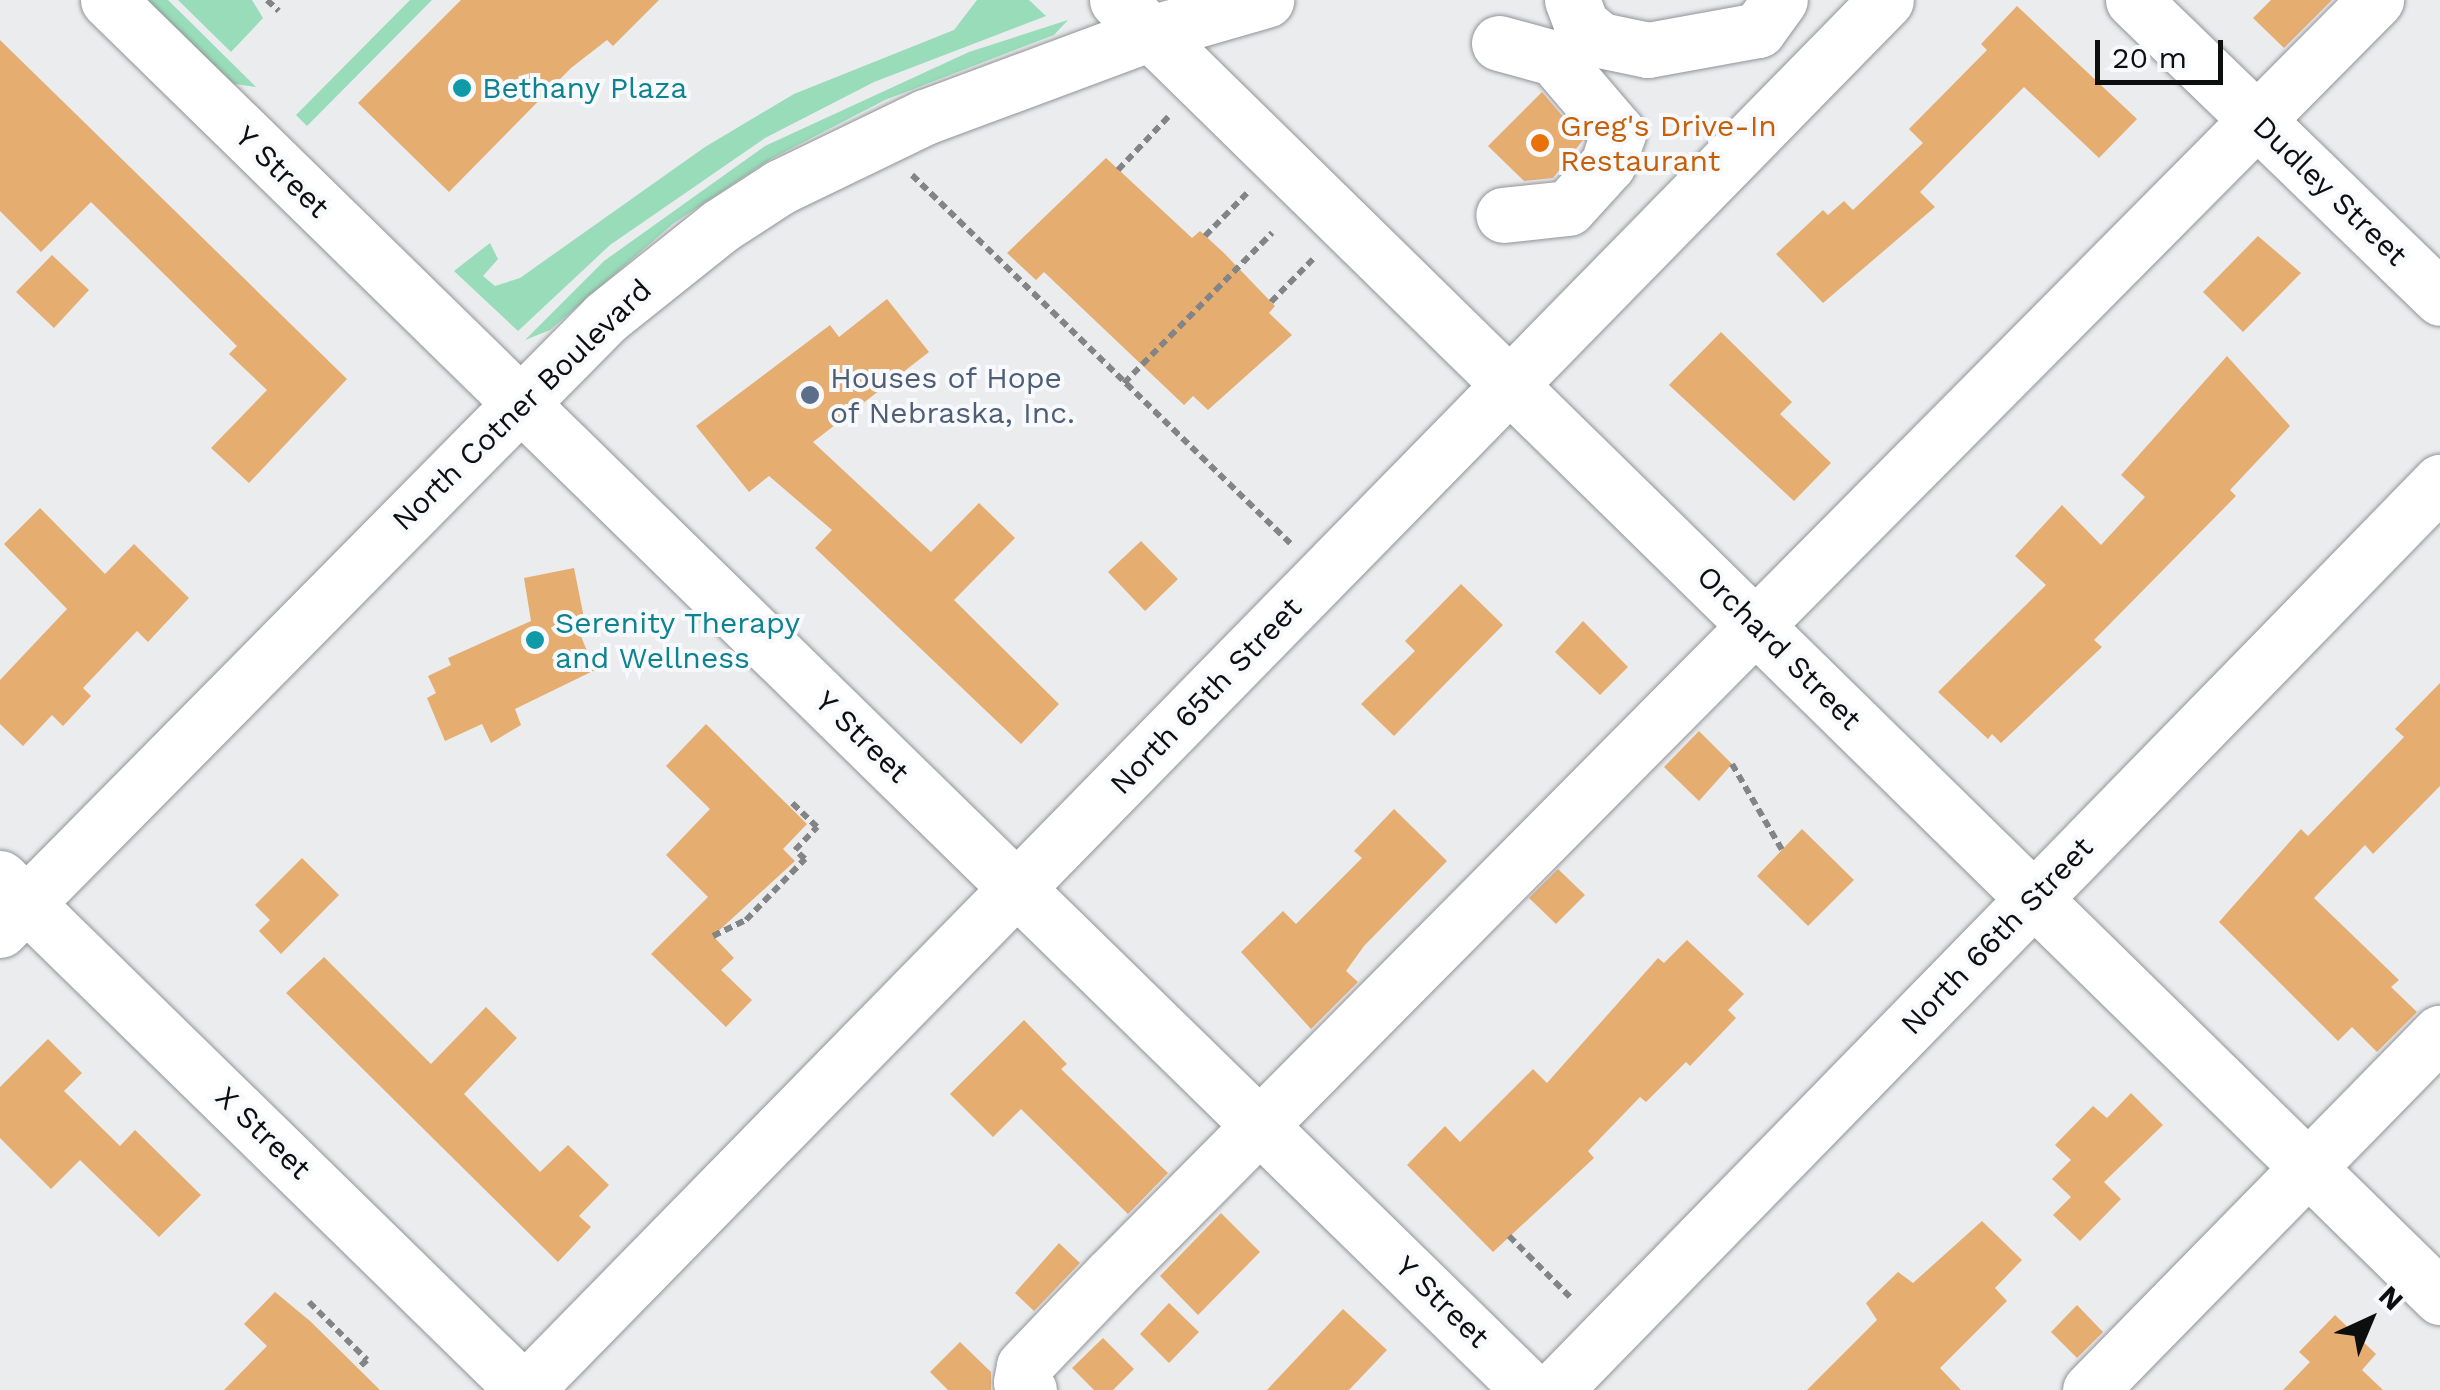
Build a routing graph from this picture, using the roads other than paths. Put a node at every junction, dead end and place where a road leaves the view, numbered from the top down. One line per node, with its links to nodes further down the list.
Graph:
1 (108, 0): 14 (street, Y Street)
2 (1266, 0): 8 (street, North Cotner Boulevard)
3 (1572, 0): 4 (street)
4 (1780, 0)
5 (1886, 0): 13 (street, North 65th Street)
6 (2134, 0): 10 (street, Dudley Street)
7 (2376, 0): 10 (street)
8 (1134, 16): 13 (street, Orchard Street); 14 (street, North Cotner Boulevard)
9 (1500, 43): 11 (street)
10 (2258, 121): 12 (street, Dudley Street); 16 (street)
11 (1503, 214)
12 (2440, 298)
13 (1509, 386): 16 (street, Orchard Street); 17 (street, North 65th Street)
14 (520, 402): 17 (street, Y Street); 19 (street, North Cotner Boulevard)
15 (2440, 482): 18 (street, North 66th Street)
16 (1758, 627): 18 (street, Orchard Street); 21 (street)
17 (1018, 889): 21 (street, Y Street); 24 (street, North 65th Street)
18 (2034, 898): 22 (street, Orchard Street); 27 (street, North 66th Street)
19 (9, 904): 24 (street, X Street)
20 (2440, 1032): 22 (street)
21 (1264, 1128): 25 (street); 26 (street, Y Street)
22 (2308, 1168): 23 (street, Orchard Street); 28 (street)
23 (2440, 1297)
24 (525, 1390)
25 (1030, 1390)
26 (1530, 1390)
27 (1554, 1390)
28 (2090, 1390)

